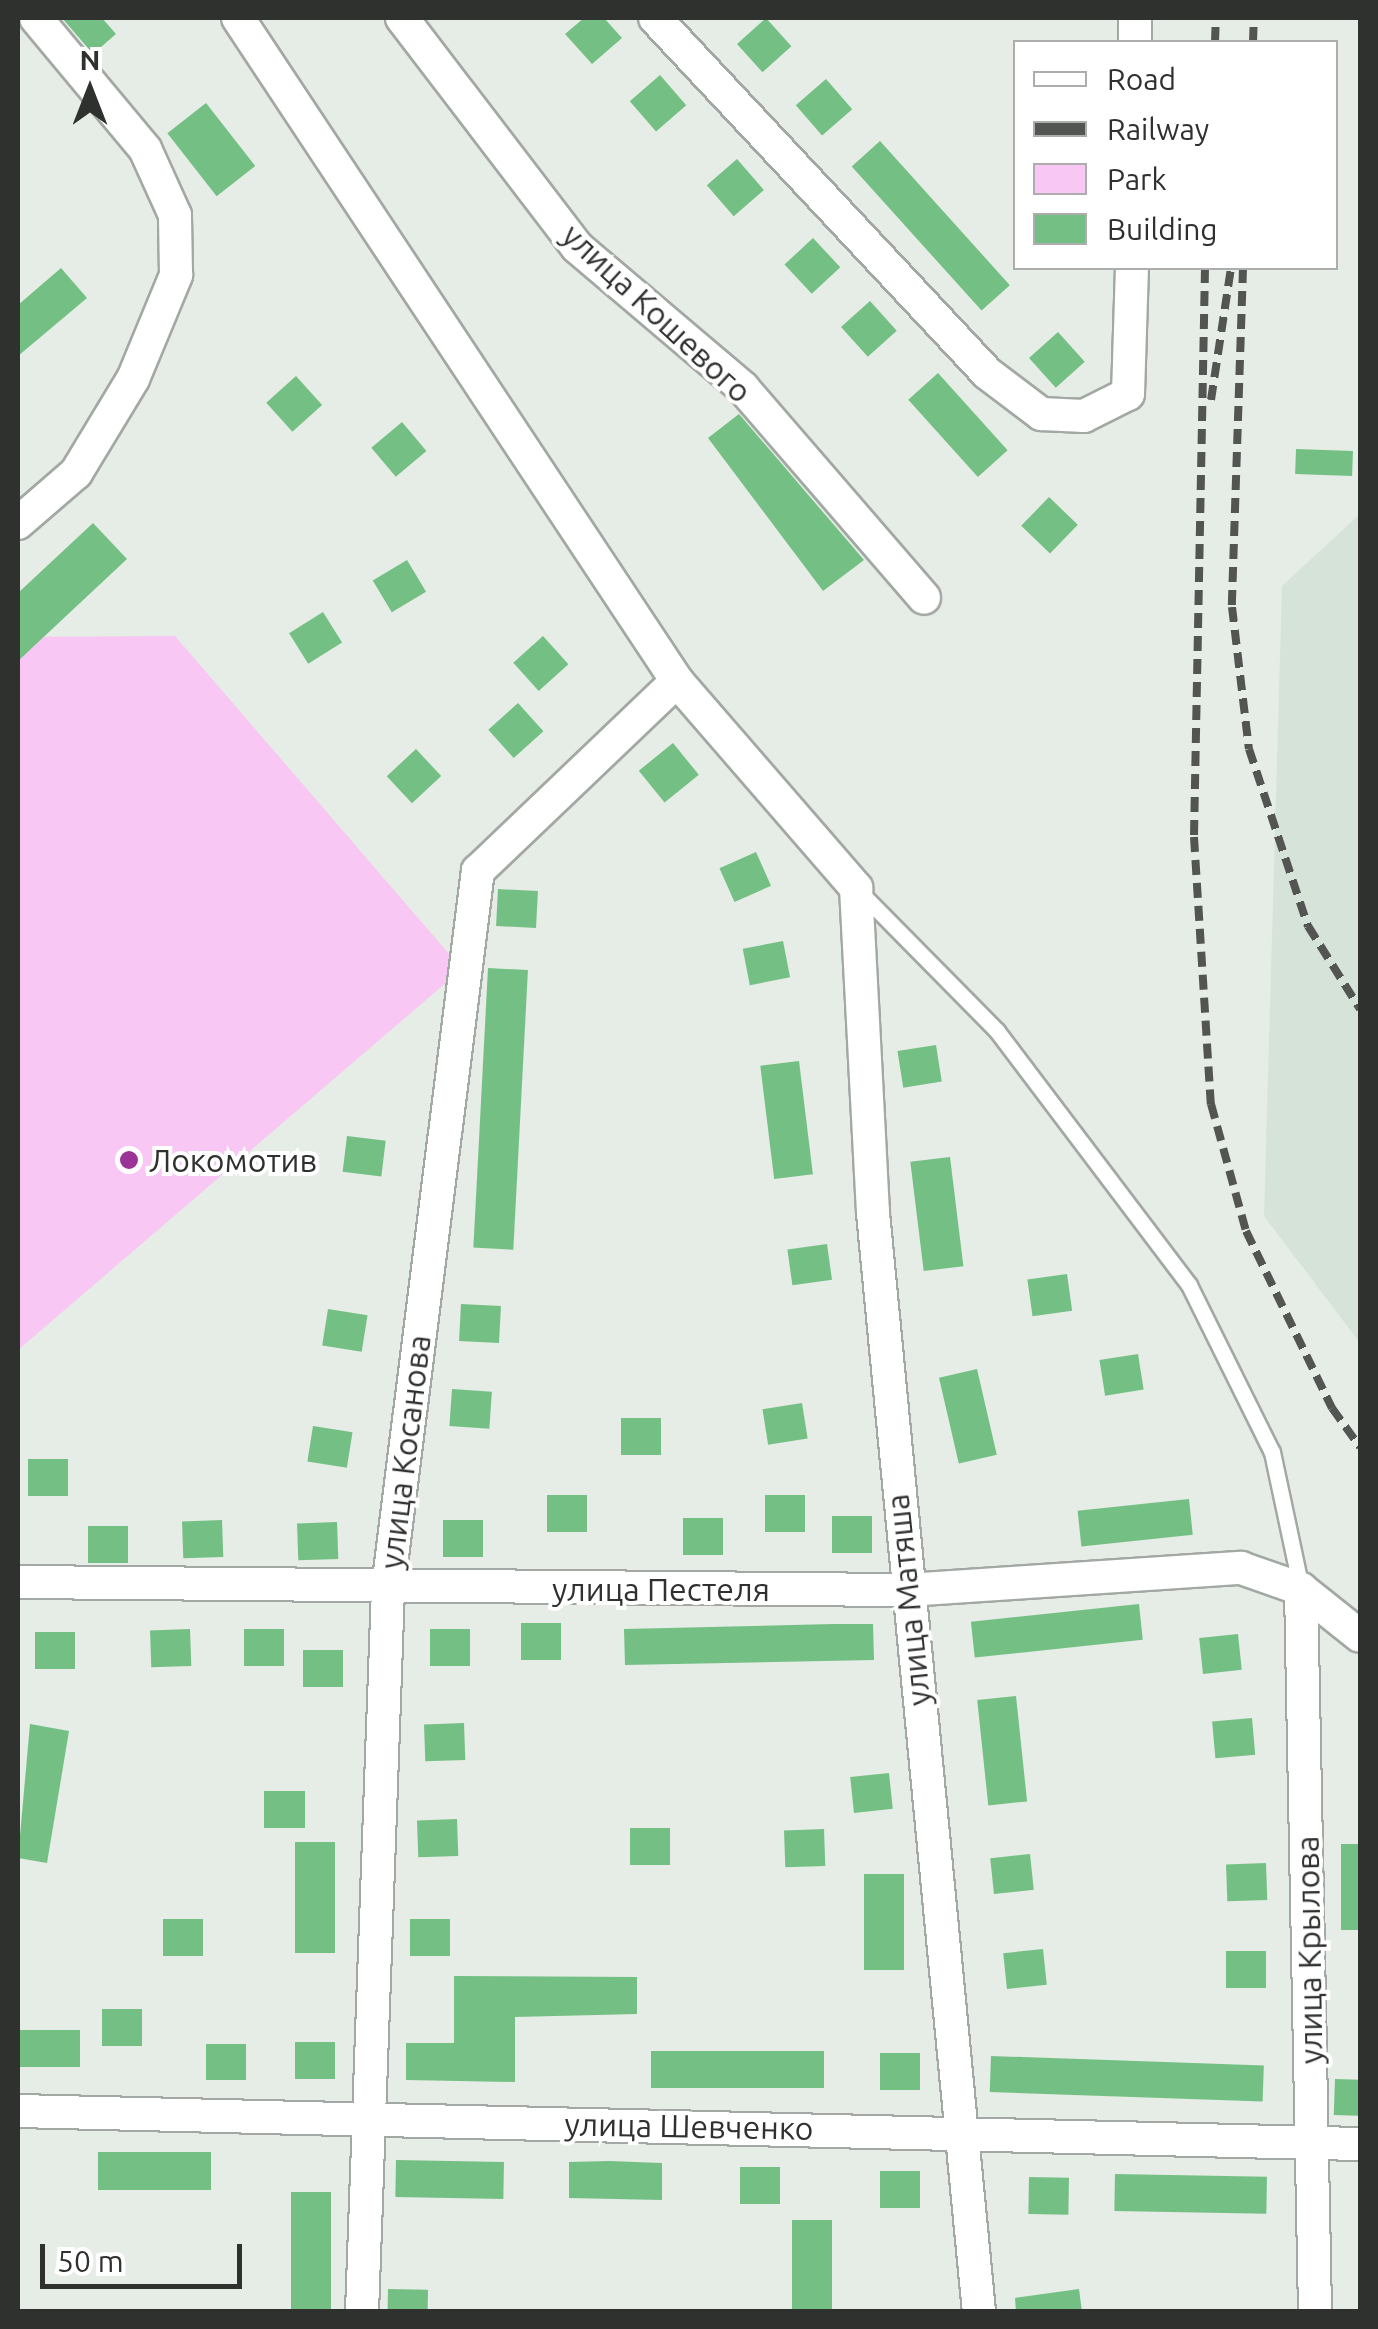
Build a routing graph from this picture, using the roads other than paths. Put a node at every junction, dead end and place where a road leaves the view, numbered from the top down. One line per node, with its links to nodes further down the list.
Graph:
1 (36, 18): 6 (street)
2 (238, 18): 8 (street)
3 (402, 18): 7 (street, улица Кошевого)
4 (655, 18): 5 (street)
5 (1132, 270)
6 (18, 523)
7 (924, 598)
8 (676, 681): 9 (street); 11 (street, улица Косанова)
9 (856, 888): 12 (lane); 13 (street, улица Матяша)
10 (18, 1582): 11 (street, улица Пестеля)
11 (388, 1588): 13 (street, улица Пестеля); 16 (street, улица Косанова)
12 (1302, 1589): 13 (street, улица Пестеля); 14 (street); 18 (street, улица Крылова)
13 (906, 1590): 17 (street, улица Матяша)
14 (1360, 1636)
15 (18, 2111): 16 (street, улица Шевченко)
16 (366, 2121): 17 (street, улица Шевченко); 20 (street, улица Косанова)
17 (962, 2131): 18 (street, улица Шевченко); 21 (street, улица Матяша)
18 (1313, 2143): 19 (street, улица Шевченко); 22 (street, улица Крылова)
19 (1360, 2144)
20 (362, 2312)
21 (980, 2312)
22 (1315, 2312)

